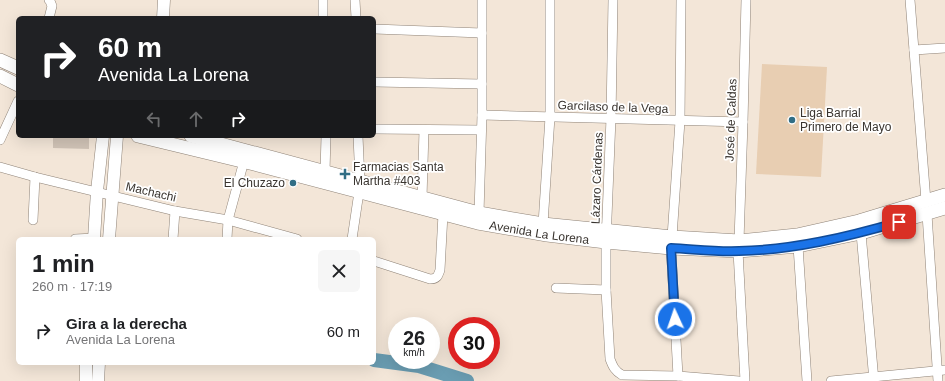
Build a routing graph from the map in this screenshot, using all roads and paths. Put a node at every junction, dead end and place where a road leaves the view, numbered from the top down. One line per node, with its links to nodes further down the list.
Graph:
1 (50, 0): 11 (street)
2 (164, 0): 12 (street)
3 (323, 0): 13 (street)
4 (355, 0): 14 (street)
5 (482, 0): 16 (street)
6 (550, 0): 27 (street)
7 (613, 0): 28 (street, Lázaro Cárdenas)
8 (681, 0): 29 (street)
9 (746, 0): 30 (street, José de Caldas)
10 (910, 0): 18 (street)
11 (50, 16)
12 (163, 16)
13 (323, 16)
14 (356, 16)
15 (376, 29): 16 (street)
16 (482, 33): 24 (street)
17 (945, 48): 18 (street)
18 (914, 50): 50 (street)
19 (0, 60): 20 (main road)
20 (16, 67)
21 (0, 76): 23 (main road)
22 (376, 82): 24 (street)
23 (16, 84)
24 (482, 84): 26 (street)
25 (16, 105): 40 (street)
26 (482, 115): 27 (street, Garcilaso de la Vega); 33 (street)
27 (550, 117): 28 (street, Garcilaso de la Vega); 57 (street)
28 (611, 118): 29 (street, Garcilaso de la Vega); 65 (street, Lázaro Cárdenas)
29 (680, 121): 30 (street, Garcilaso de la Vega); 66 (street)
30 (743, 122): 67 (street, José de Caldas)
31 (376, 130): 32 (street)
32 (424, 130): 33 (street); 49 (street)
33 (481, 130): 53 (street)
34 (103, 138): 46 (street)
35 (117, 138): 48 (street)
36 (155, 138): 41 (main road, Avenida La Lorena)
37 (198, 138): 43 (main road, Avenida La Lorena)
38 (326, 138): 43 (street)
39 (358, 138): 45 (street)
40 (0, 140)
41 (244, 161): 45 (main road, Avenida La Lorena); 56 (street)
42 (0, 167): 44 (street, Machachi)
43 (325, 172): 45 (main road, Avenida La Lorena)
44 (35, 177): 46 (street, Machachi); 55 (street)
45 (360, 186): 49 (main road, Avenida La Lorena); 54 (main road, Avenida La Lorena); 64 (street)
46 (97, 191): 48 (street, Machachi); 59 (street)
47 (945, 195): 50 (main road, Avenida La Lorena)
48 (113, 196): 52 (street, Machachi); 60 (street)
49 (422, 198): 53 (main road, Avenida La Lorena)
50 (927, 207): 51 (main road, Avenida La Lorena); 58 (main road, Avenida La Lorena); 67 (main road, Avenida La Lorena); 74 (street)
51 (945, 208)
52 (175, 211): 56 (street, Machachi); 61 (street)
53 (479, 213): 57 (main road, Avenida La Lorena)
54 (444, 214): 65 (main road, Avenida La Lorena); 69 (street)
55 (33, 220)
56 (228, 220): 62 (street); 63 (street, Machachi)
57 (543, 224): 65 (main road, Avenida La Lorena)
58 (861, 233): 68 (main road, Avenida La Lorena); 76 (street)
59 (94, 237)
60 (109, 237)
61 (173, 237)
62 (227, 237)
63 (290, 237)
64 (352, 237)
65 (606, 237): 66 (main road, Avenida La Lorena); 71 (street, Lázaro Cárdenas)
66 (672, 243): 67 (main road, Avenida La Lorena); 75 (street)
67 (739, 246): 68 (main road, Avenida La Lorena); 80 (street, José de Caldas)
68 (798, 246): 81 (street)
69 (376, 262)
70 (556, 288): 71 (street)
71 (606, 290): 75 (street, Lázaro Cárdenas)
72 (86, 365): 77 (street)
73 (99, 365): 78 (street)
74 (941, 370): 76 (street); 83 (street)
75 (678, 376): 79 (street)
76 (874, 379): 82 (street)
77 (86, 381)
78 (98, 381)
79 (739, 381)
80 (745, 381)
81 (807, 381)
82 (831, 381)
83 (938, 381)

